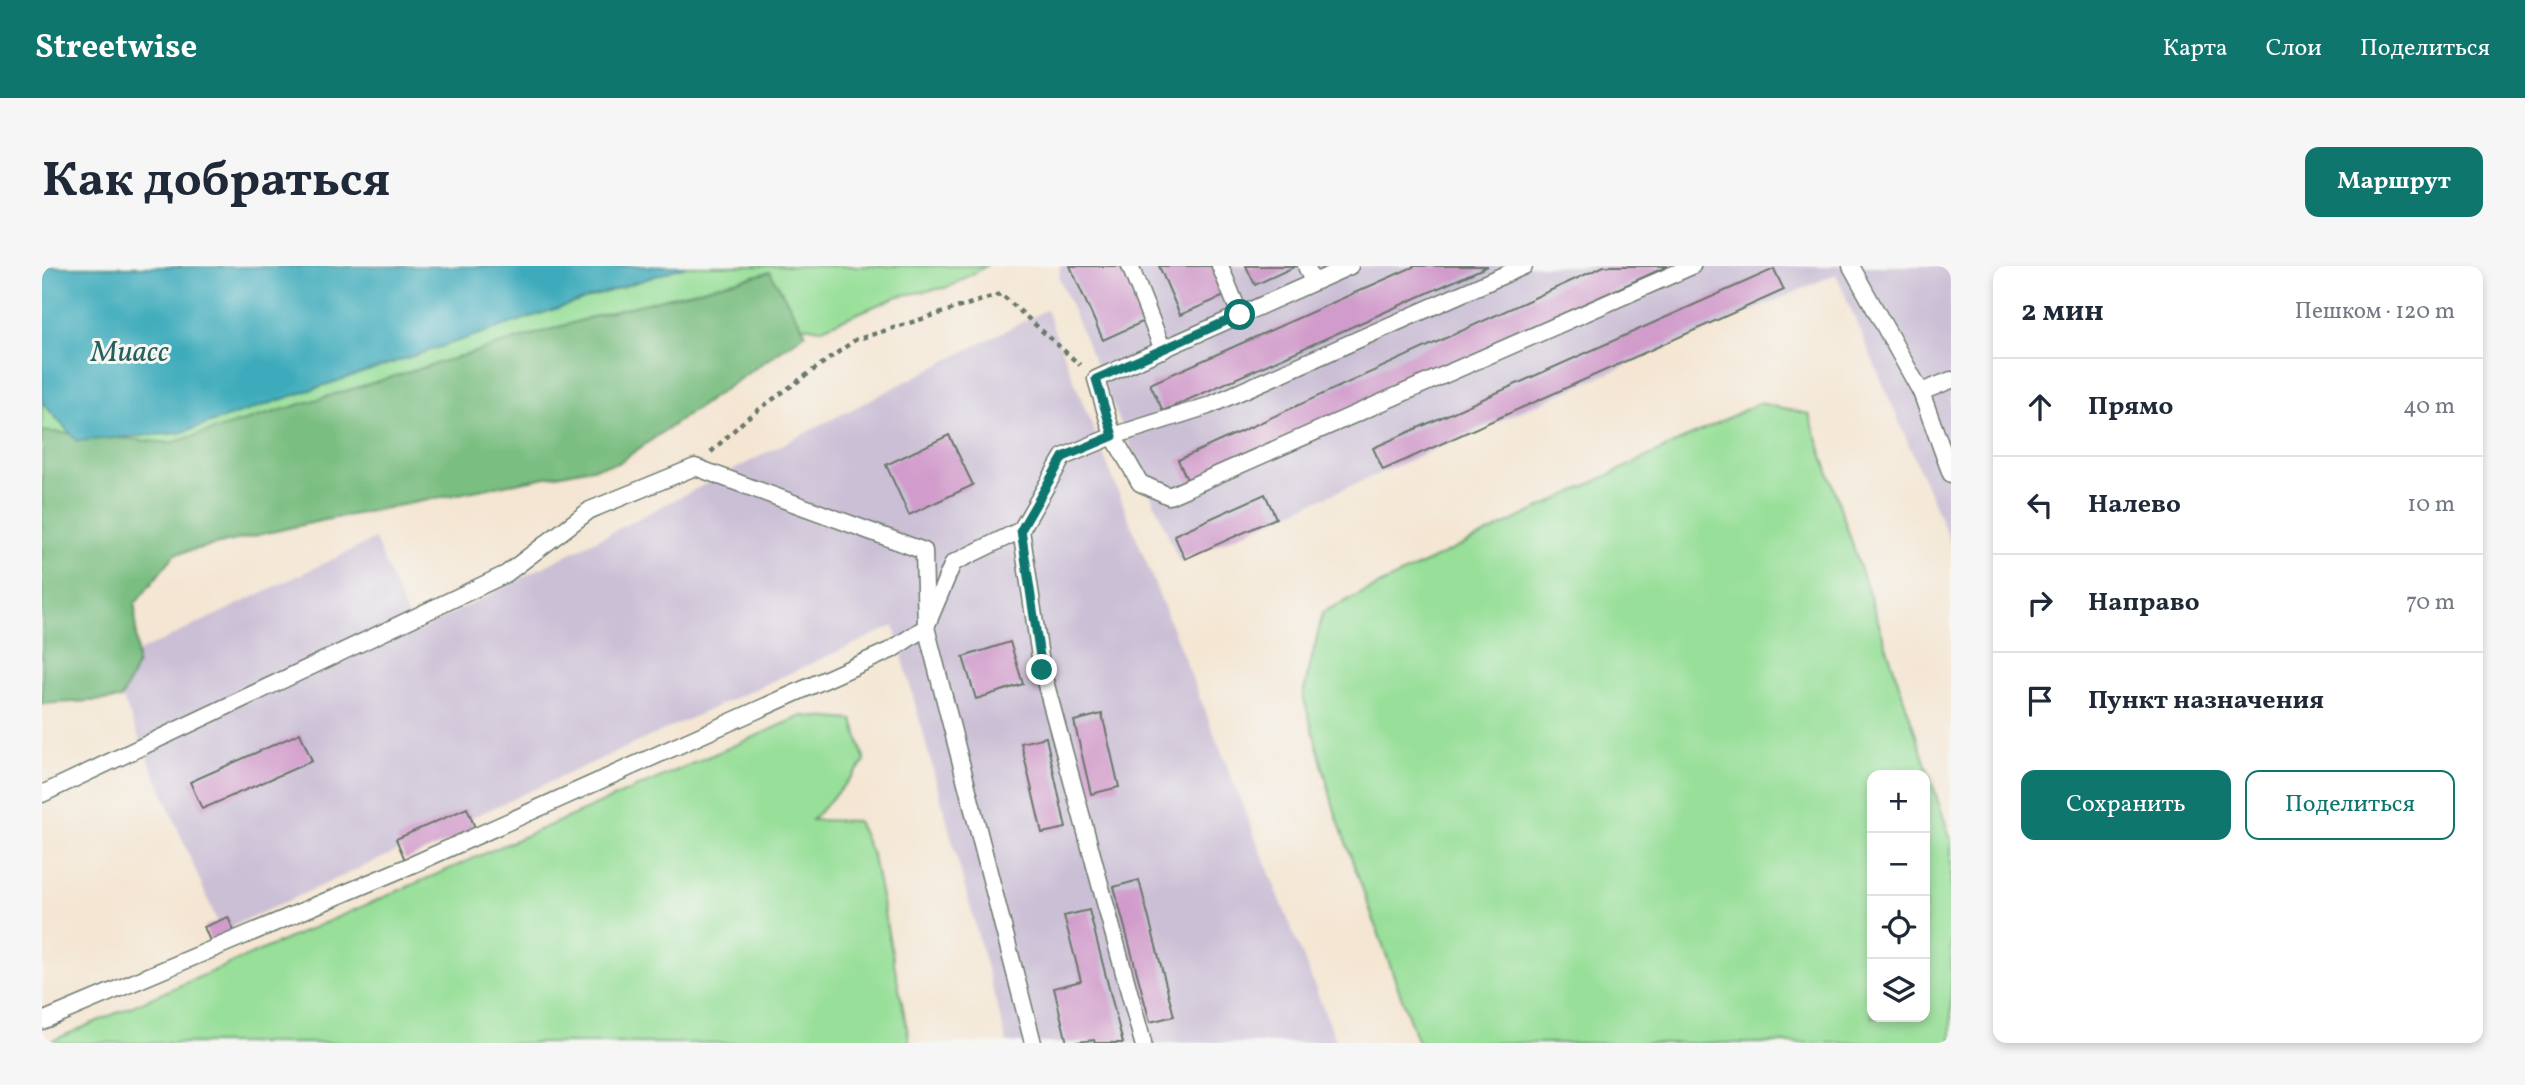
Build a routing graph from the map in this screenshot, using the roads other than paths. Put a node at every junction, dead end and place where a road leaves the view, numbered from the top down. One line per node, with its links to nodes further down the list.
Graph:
1 (1130, 266): 10 (lane)
2 (1220, 266): 9 (lane)
3 (1306, 266): 8 (lane)
4 (1350, 266): 8 (lane)
5 (1524, 266): 13 (lane)
6 (1692, 266): 13 (lane)
7 (1851, 266): 12 (lane)
8 (1313, 282): 9 (lane)
9 (1240, 315): 10 (lane)
10 (1163, 349): 13 (lane)
11 (1951, 380): 12 (lane)
12 (1921, 392): 14 (lane)
13 (1113, 436): 15 (lane)
14 (1951, 474)
15 (1021, 530): 16 (lane); 20 (lane)
16 (926, 627): 17 (lane); 18 (lane); 19 (lane)
17 (42, 794)
18 (42, 1021)
19 (1033, 1043)
20 (1143, 1043)

